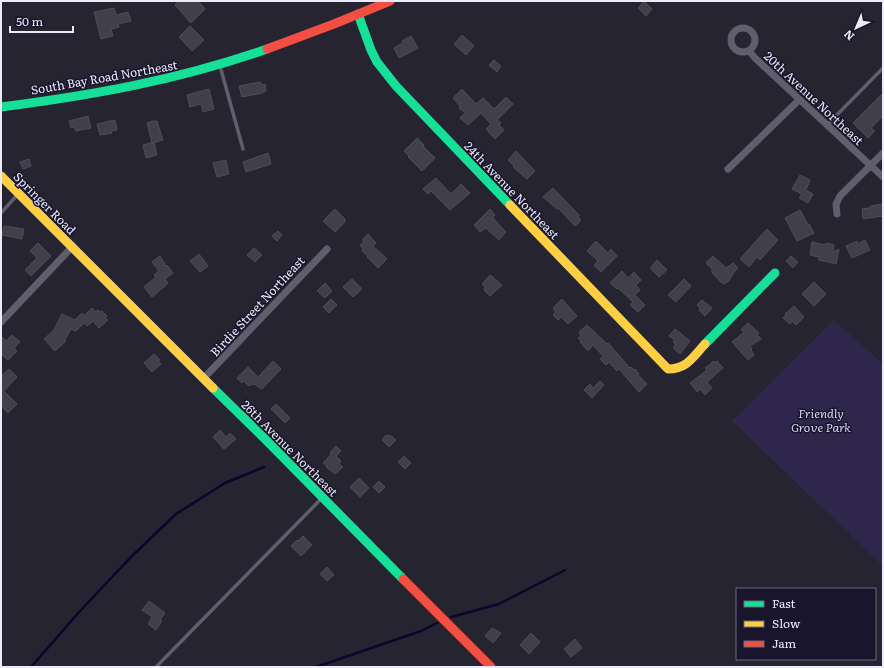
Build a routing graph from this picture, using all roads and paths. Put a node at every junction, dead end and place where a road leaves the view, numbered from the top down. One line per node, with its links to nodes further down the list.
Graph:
1 (390, 1): 2 (street, South Bay Road Northeast)
2 (358, 14): 4 (street, South Bay Road Northeast); 20 (street, 24th Avenue Northeast)
3 (749, 51): 6 (street, 20th Avenue Northeast)
4 (219, 65): 7 (street, South Bay Road Northeast); 9 (lane)
5 (883, 68): 8 (lane)
6 (799, 100): 8 (street, 20th Avenue Northeast); 12 (street)
7 (1, 107)
8 (827, 125): 11 (street, 20th Avenue Northeast)
9 (243, 149)
10 (883, 153): 11 (street)
11 (871, 165): 14 (street, 20th Avenue Northeast); 17 (street)
12 (728, 169)
13 (1, 176): 15 (street, Springer Road)
14 (883, 177)
15 (19, 194): 16 (lane); 18 (street, Springer Road)
16 (1, 213)
17 (837, 214)
18 (73, 246): 21 (street); 22 (street, 26th Avenue Northeast)
19 (327, 248): 22 (street, Birdie Street Northeast)
20 (775, 273)
21 (1, 322)
22 (203, 379): 23 (street, 26th Avenue Northeast)
23 (322, 498): 24 (street, 26th Avenue Northeast); 25 (lane)
24 (485, 665)
25 (156, 667)

